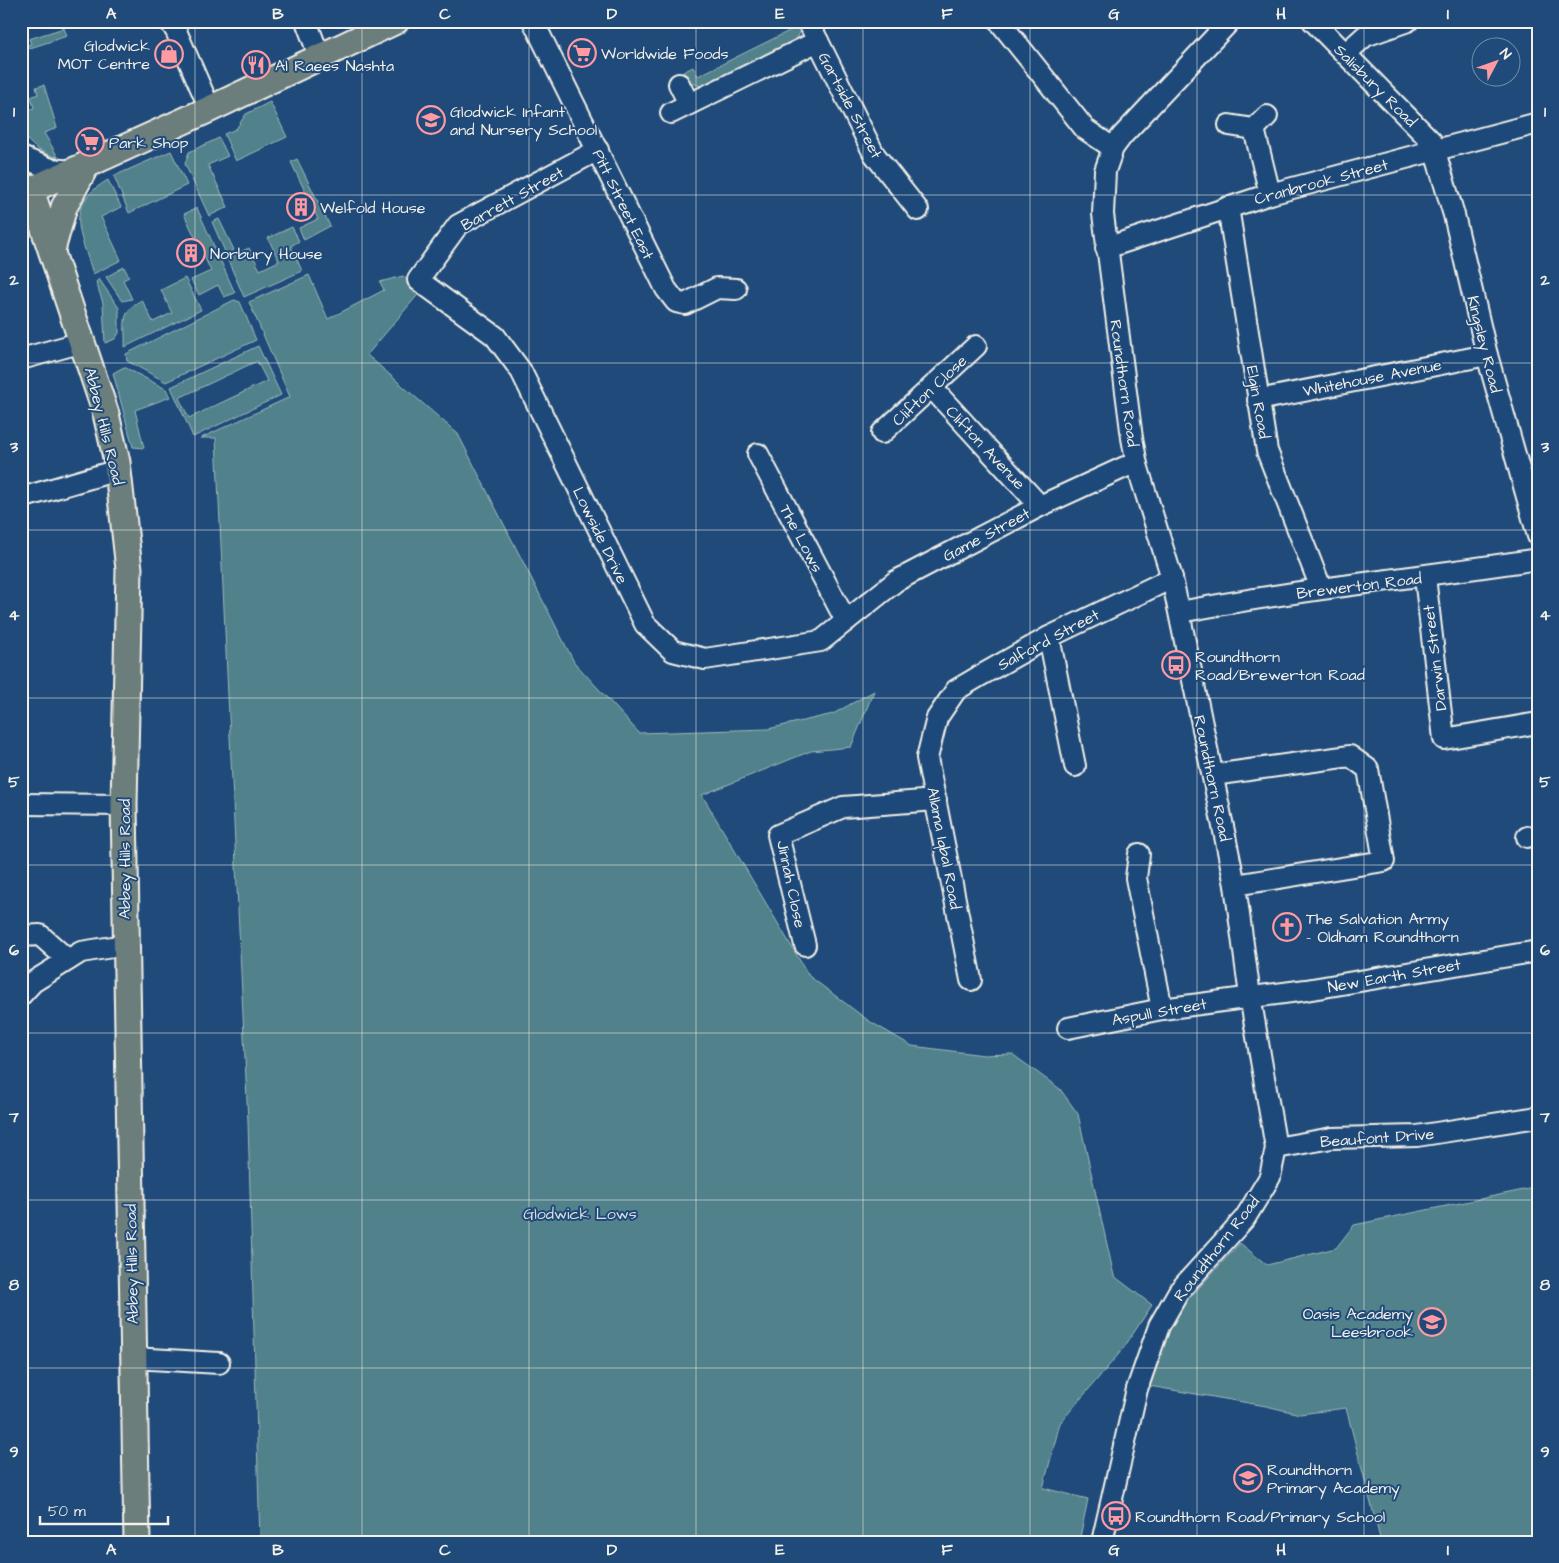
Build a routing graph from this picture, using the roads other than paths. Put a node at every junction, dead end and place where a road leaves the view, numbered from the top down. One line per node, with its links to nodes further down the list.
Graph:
1 (170, 21): 15 (street)
2 (306, 21): 12 (street)
3 (396, 21): 12 (main road)
4 (533, 21): 20 (street, Pitt Street East)
5 (808, 21): 10 (street, Gartside Street)
6 (999, 21): 19 (street)
7 (1230, 21): 19 (street, Roundthorn Road)
8 (1313, 21): 11 (street, Salisbury Road)
9 (1408, 21): 11 (street)
10 (818, 41): 14 (street); 27 (street, Gartside Street)
11 (1345, 54): 21 (street, Salisbury Road)
12 (320, 58): 15 (main road)
13 (679, 84): 14 (street)
14 (689, 104): 16 (street)
15 (210, 109): 23 (main road)
16 (671, 113)
17 (1538, 122): 21 (street, Cranbrook Street)
18 (1230, 125): 25 (street)
19 (1114, 148): 28 (street, Roundthorn Road)
20 (598, 150): 30 (street, Barrett Street); 31 (street, Pitt Street East)
21 (1434, 151): 25 (street, Cranbrook Street); 34 (street, Kingsley Road)
22 (21, 156): 23 (street)
23 (79, 168): 24 (main road); 29 (main road)
24 (26, 179): 29 (main road, Abbey Hills Road)
25 (1270, 194): 26 (street, Cranbrook Street)
26 (1228, 207): 28 (street, Cranbrook Street); 37 (street, Elgin Road)
27 (918, 210)
28 (1106, 248): 40 (street, Roundthorn Road)
29 (52, 250): 32 (main road, Abbey Hills Road)
30 (418, 280): 50 (street, Lowside Drive)
31 (736, 289)
32 (83, 342): 35 (street); 41 (main road, Abbey Hills Road)
33 (976, 346): 36 (street, Clifton Close)
34 (1487, 355): 37 (street, Whitehouse Avenue); 44 (street, Kingsley Road)
35 (21, 360)
36 (932, 388): 38 (street, Clifton Close); 43 (street, Clifton Avenue)
37 (1258, 400): 48 (street, Elgin Road)
38 (882, 434)
39 (758, 454): 50 (street, The Lows)
40 (1137, 464): 43 (street, Game Street); 47 (street, Roundthorn Road)
41 (118, 470): 42 (street); 58 (main road, Abbey Hills Road)
42 (21, 498)
43 (1040, 506): 50 (street, Game Street)
44 (1538, 536)
45 (1538, 560): 46 (street, Brewerton Road)
46 (1425, 577): 48 (street, Brewerton Road); 53 (street, Darwin Street)
47 (1172, 578): 49 (street, Roundthorn Road); 51 (street, Salford Street)
48 (1322, 588): 49 (street, Brewerton Road)
49 (1180, 612): 55 (street, Roundthorn Road)
50 (846, 621)
51 (1049, 637): 52 (street, Salford Street); 54 (street)
52 (938, 718): 56 (street, Allama Iqbal Road)
53 (1538, 723)
54 (1075, 766)
55 (1213, 775): 60 (street, Roundthorn Road); 60 (street)
56 (936, 800): 62 (street, Jinnah Close); 66 (street, Allama Iqbal Road)
57 (21, 804): 58 (street)
58 (124, 805): 63 (main road, Abbey Hills Road)
59 (1139, 854): 69 (street)
60 (1235, 885): 68 (street, Roundthorn Road)
61 (21, 936): 65 (street)
62 (805, 944)
63 (125, 945): 65 (street); 73 (main road, Abbey Hills Road)
64 (1538, 951): 68 (street, New Earth Street)
65 (68, 960): 67 (street)
66 (971, 980)
67 (21, 995)
68 (1250, 996): 69 (street, Aspull Street); 72 (street, Roundthorn Road)
69 (1162, 1009): 70 (street, Aspull Street)
70 (1068, 1028)
71 (1538, 1117): 72 (street, Beaufont Drive)
72 (1276, 1148): 76 (street, Roundthorn Road)
73 (133, 1358): 74 (street); 75 (main road, Abbey Hills Road)
74 (219, 1363)
75 (137, 1542)
76 (1102, 1542)

